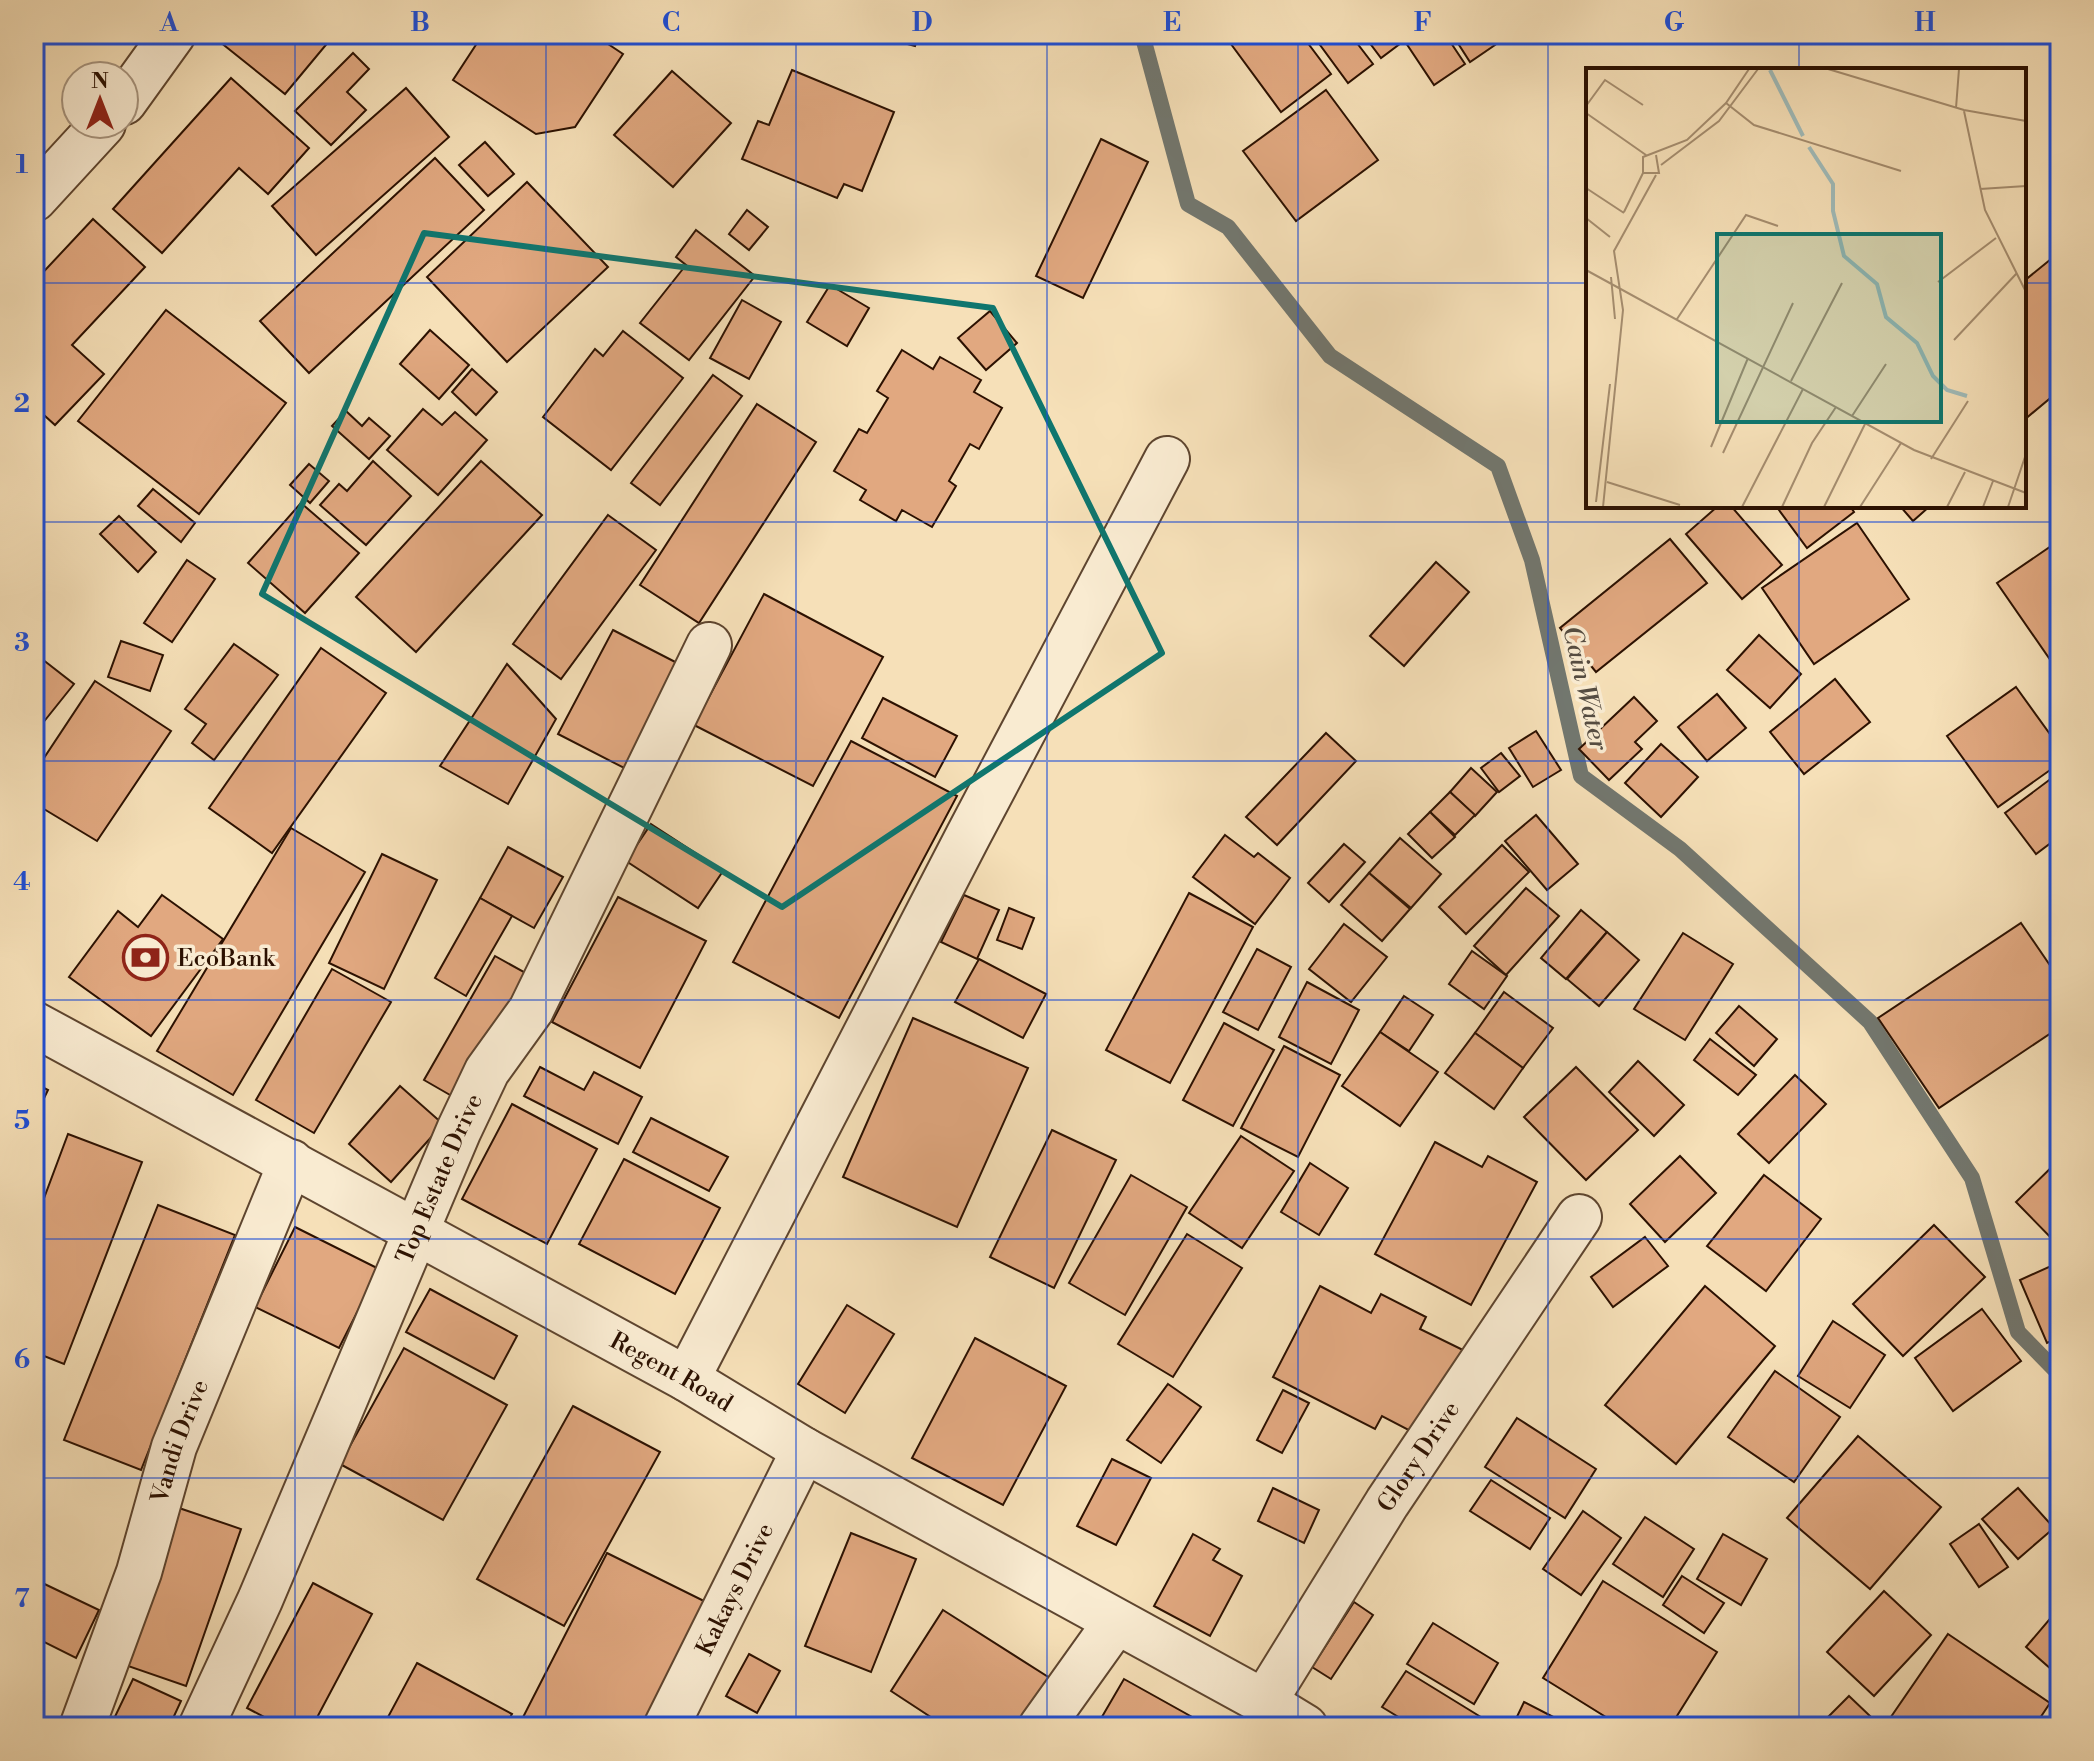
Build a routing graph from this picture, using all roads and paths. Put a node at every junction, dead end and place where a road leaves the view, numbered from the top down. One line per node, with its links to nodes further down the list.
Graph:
1 (173, 34): 2 (street)
2 (140, 80)
3 (88, 140): 4 (street)
4 (34, 199)
5 (1167, 459): 11 (street)
6 (709, 645): 10 (street, Top Estate Drive)
7 (34, 1024): 8 (street, Regent Road)
8 (291, 1162): 10 (street, Regent Road); 15 (street, Vandi Drive)
9 (1579, 1217): 14 (street, Glory Drive)
10 (415, 1231): 11 (street, Regent Road); 16 (street, Top Estate Drive)
11 (687, 1379): 12 (street, Regent Road)
12 (804, 1450): 13 (street, Regent Road); 17 (street, Kakays Drive)
13 (1116, 1622): 14 (street, Regent Road); 18 (street)
14 (1264, 1702): 19 (street, Regent Road)
15 (82, 1727)
16 (201, 1727)
17 (666, 1727)
18 (1041, 1727)
19 (1305, 1727)

